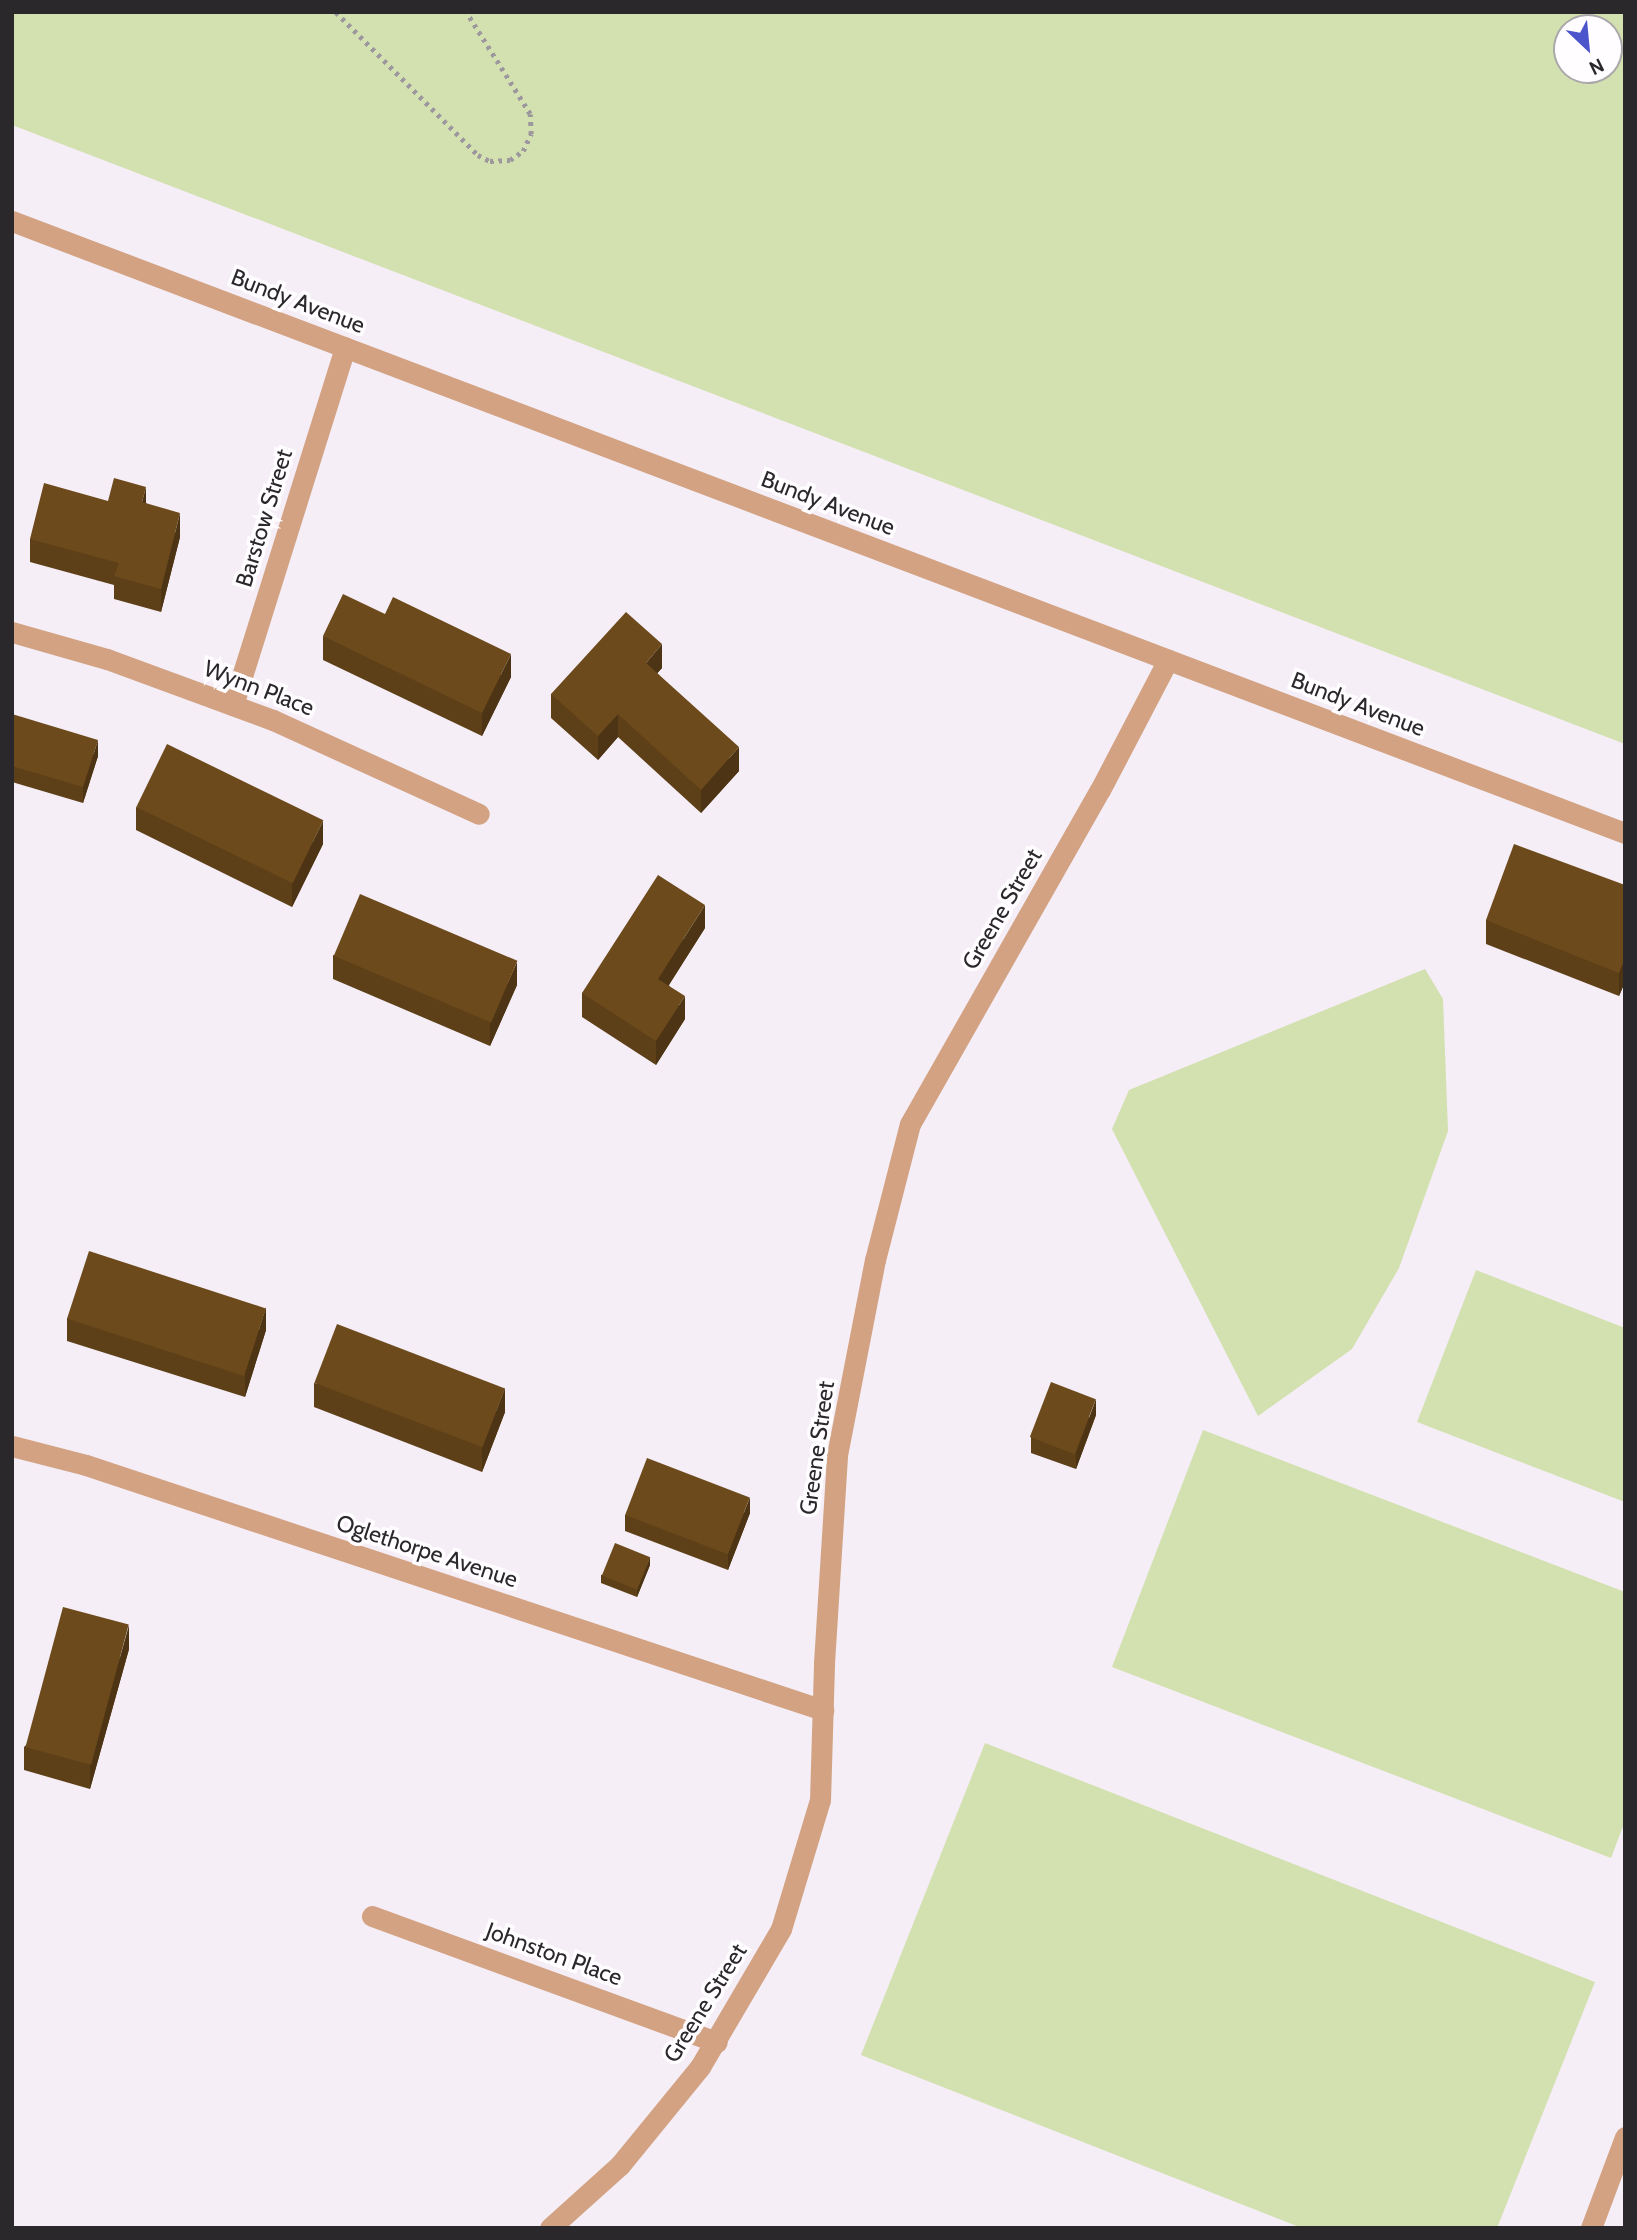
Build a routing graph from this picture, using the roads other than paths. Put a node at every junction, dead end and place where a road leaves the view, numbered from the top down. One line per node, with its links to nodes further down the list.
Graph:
1 (12, 221): 2 (street, Bundy Avenue)
2 (345, 347): 4 (street, Bundy Avenue); 5 (street, Barstow Street)
3 (12, 632): 5 (street, Wynn Place)
4 (1168, 660): 7 (street, Bundy Avenue); 9 (street, Greene Street)
5 (233, 705): 6 (street, Wynn Place)
6 (479, 814)
7 (1625, 833)
8 (12, 1446): 9 (street, Oglethorpe Avenue)
9 (823, 1710): 11 (street, Greene Street)
10 (372, 1916): 11 (street, Johnston Place)
11 (717, 2042): 13 (street, Greene Street)
12 (1625, 2137): 14 (street)
13 (550, 2228)
14 (1591, 2228)

